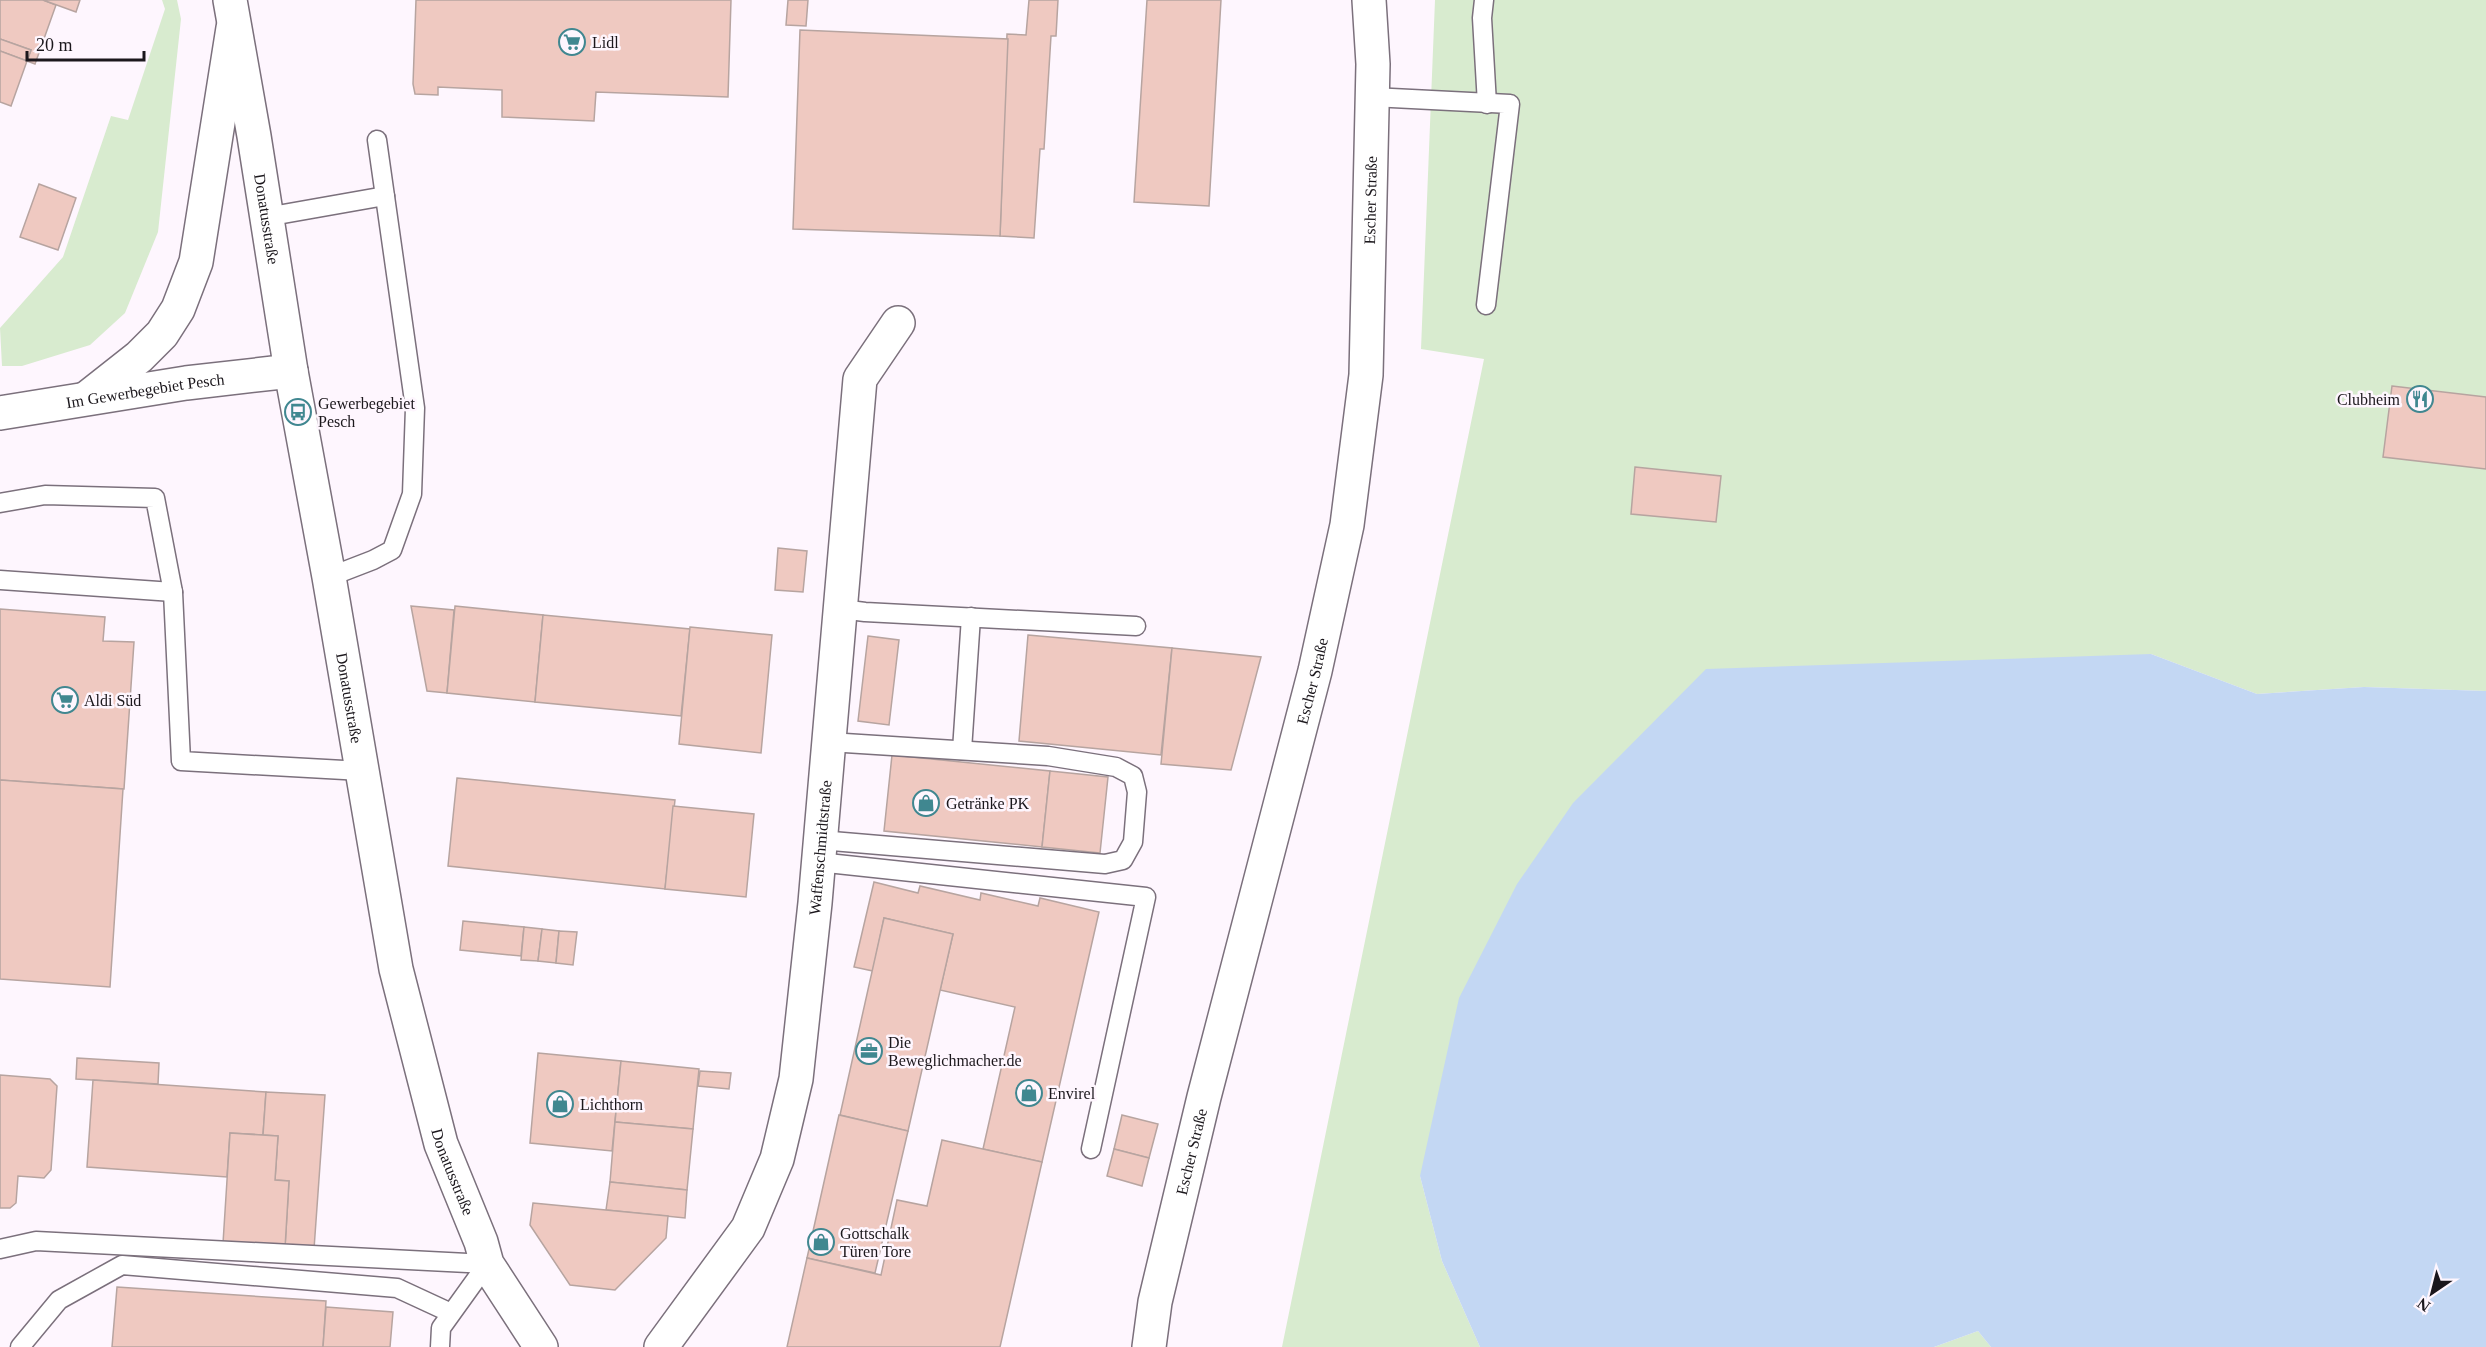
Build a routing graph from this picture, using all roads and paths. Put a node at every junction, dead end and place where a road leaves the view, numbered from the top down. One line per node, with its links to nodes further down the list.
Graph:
1 (1369, 0): 4 (main road, Escher Straße)
2 (1484, 0): 5 (lane)
3 (232, 12): 8 (main road, Donatusstraße); 12 (main road, Donatusstraße)
4 (1372, 97): 5 (lane); 33 (main road, Escher Straße)
5 (1487, 104): 9 (lane)
6 (377, 140): 7 (lane)
7 (385, 196): 8 (lane); 15 (lane)
8 (266, 217): 11 (main road, Donatusstraße)
9 (1486, 305)
10 (898, 323): 18 (main road, Waffenschmidtstraße)
11 (291, 371): 12 (main road, Im Gewerbegebiet Pesch); 15 (main road, Donatusstraße)
12 (87, 398): 13 (main road, Im Gewerbegebiet Pesch)
13 (0, 413)
14 (0, 503): 17 (lane)
15 (329, 577): 23 (main road, Donatusstraße)
16 (0, 580): 17 (lane)
17 (173, 592): 23 (lane)
18 (841, 609): 19 (lane); 21 (main road, Waffenschmidtstraße)
19 (971, 617): 20 (lane); 22 (lane)
20 (1136, 626)
21 (829, 742): 22 (lane); 24 (main road, Waffenschmidtstraße)
22 (962, 750): 24 (lane)
23 (362, 771): 27 (main road, Donatusstraße)
24 (819, 851): 25 (lane); 32 (main road, Waffenschmidtstraße)
25 (1091, 1149)
26 (0, 1249): 27 (lane)
27 (487, 1264): 28 (lane); 31 (main road, Donatusstraße)
28 (451, 1313): 29 (lane); 30 (lane)
29 (20, 1347)
30 (440, 1347)
31 (541, 1347)
32 (661, 1347)
33 (1149, 1347)

